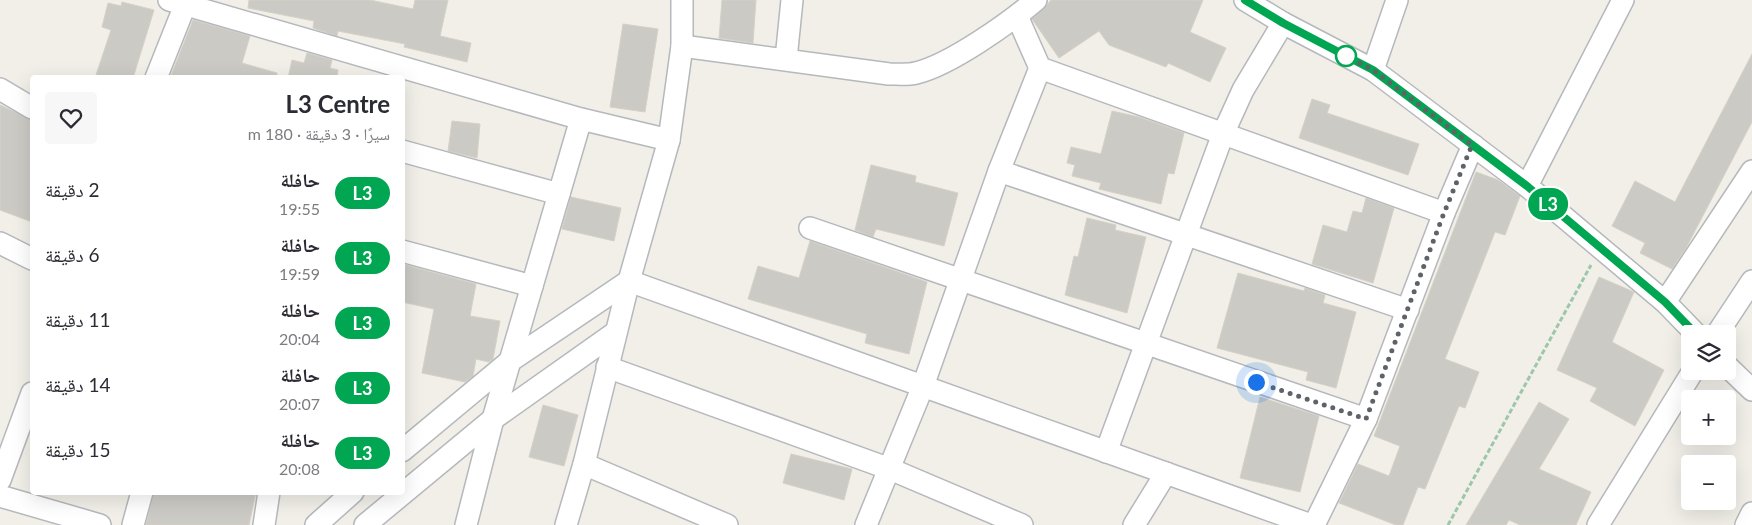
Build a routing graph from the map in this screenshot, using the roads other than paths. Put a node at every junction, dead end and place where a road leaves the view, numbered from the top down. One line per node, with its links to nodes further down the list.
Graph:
1 (682, 0): 10 (street)
2 (792, 0): 11 (street)
3 (1036, 0): 8 (street)
4 (1245, 0): 9 (street)
5 (1397, 0): 13 (street)
6 (1621, 0): 25 (street)
7 (180, 2): 14 (street); 15 (street)
8 (1017, 16): 11 (street); 12 (street)
9 (1283, 23): 13 (street); 19 (street)
10 (682, 46): 11 (street); 20 (street)
11 (786, 59)
12 (1040, 68): 19 (street); 23 (street)
13 (1373, 70): 21 (street)
14 (395, 71): 18 (street)
15 (157, 75)
16 (0, 89): 17 (street)
17 (30, 107)
18 (581, 118): 20 (street); 26 (street)
19 (1223, 134): 27 (street); 29 (street)
20 (669, 140): 34 (street)
21 (1472, 145): 25 (street); 27 (street)
22 (405, 152): 26 (street)
23 (999, 171): 29 (street); 33 (street)
24 (1752, 171): 37 (street)
25 (1527, 186): 37 (street)
26 (559, 194): 36 (street)
27 (1444, 213): 38 (street)
28 (810, 228): 33 (street)
29 (1187, 235): 38 (street); 42 (street)
30 (0, 243): 32 (street)
31 (405, 252): 36 (street)
32 (30, 259)
33 (959, 279): 42 (street); 47 (street)
34 (629, 281): 41 (street); 43 (street); 47 (street)
35 (1752, 281): 40 (street)
36 (532, 286): 43 (street)
37 (1665, 302): 39 (street)
38 (1408, 310): 51 (street)
39 (1687, 325)
40 (1722, 325)
41 (616, 332): 44 (street); 50 (street)
42 (1147, 344): 51 (street); 53 (street)
43 (510, 361): 50 (street); 52 (street)
44 (607, 367): 54 (street); 55 (street)
45 (1736, 375): 48 (street)
46 (1687, 380): 78 (street)
47 (923, 386): 53 (street); 55 (street)
48 (1752, 390)
49 (30, 405): 57 (street)
50 (493, 419): 58 (street); 71 (street)
51 (1366, 419): 77 (street)
52 (405, 448)
53 (1106, 452): 56 (street)
54 (584, 464): 65 (street); 72 (street)
55 (890, 469): 74 (street); 75 (street)
56 (1166, 473): 76 (street); 77 (street)
57 (0, 480)
58 (405, 492)
59 (141, 495): 67 (street)
60 (269, 495): 68 (street)
61 (350, 495): 69 (street)
62 (401, 495): 70 (street)
63 (0, 496): 66 (street)
64 (1752, 513): 79 (street)
65 (686, 516): 73 (street)
66 (100, 525)
67 (133, 525)
68 (264, 525)
69 (316, 525)
70 (365, 525)
71 (466, 525)
72 (566, 525)
73 (727, 525)
74 (866, 525)
75 (1022, 525)
76 (1134, 525)
77 (1313, 525)
78 (1598, 525)
79 (1746, 525)

